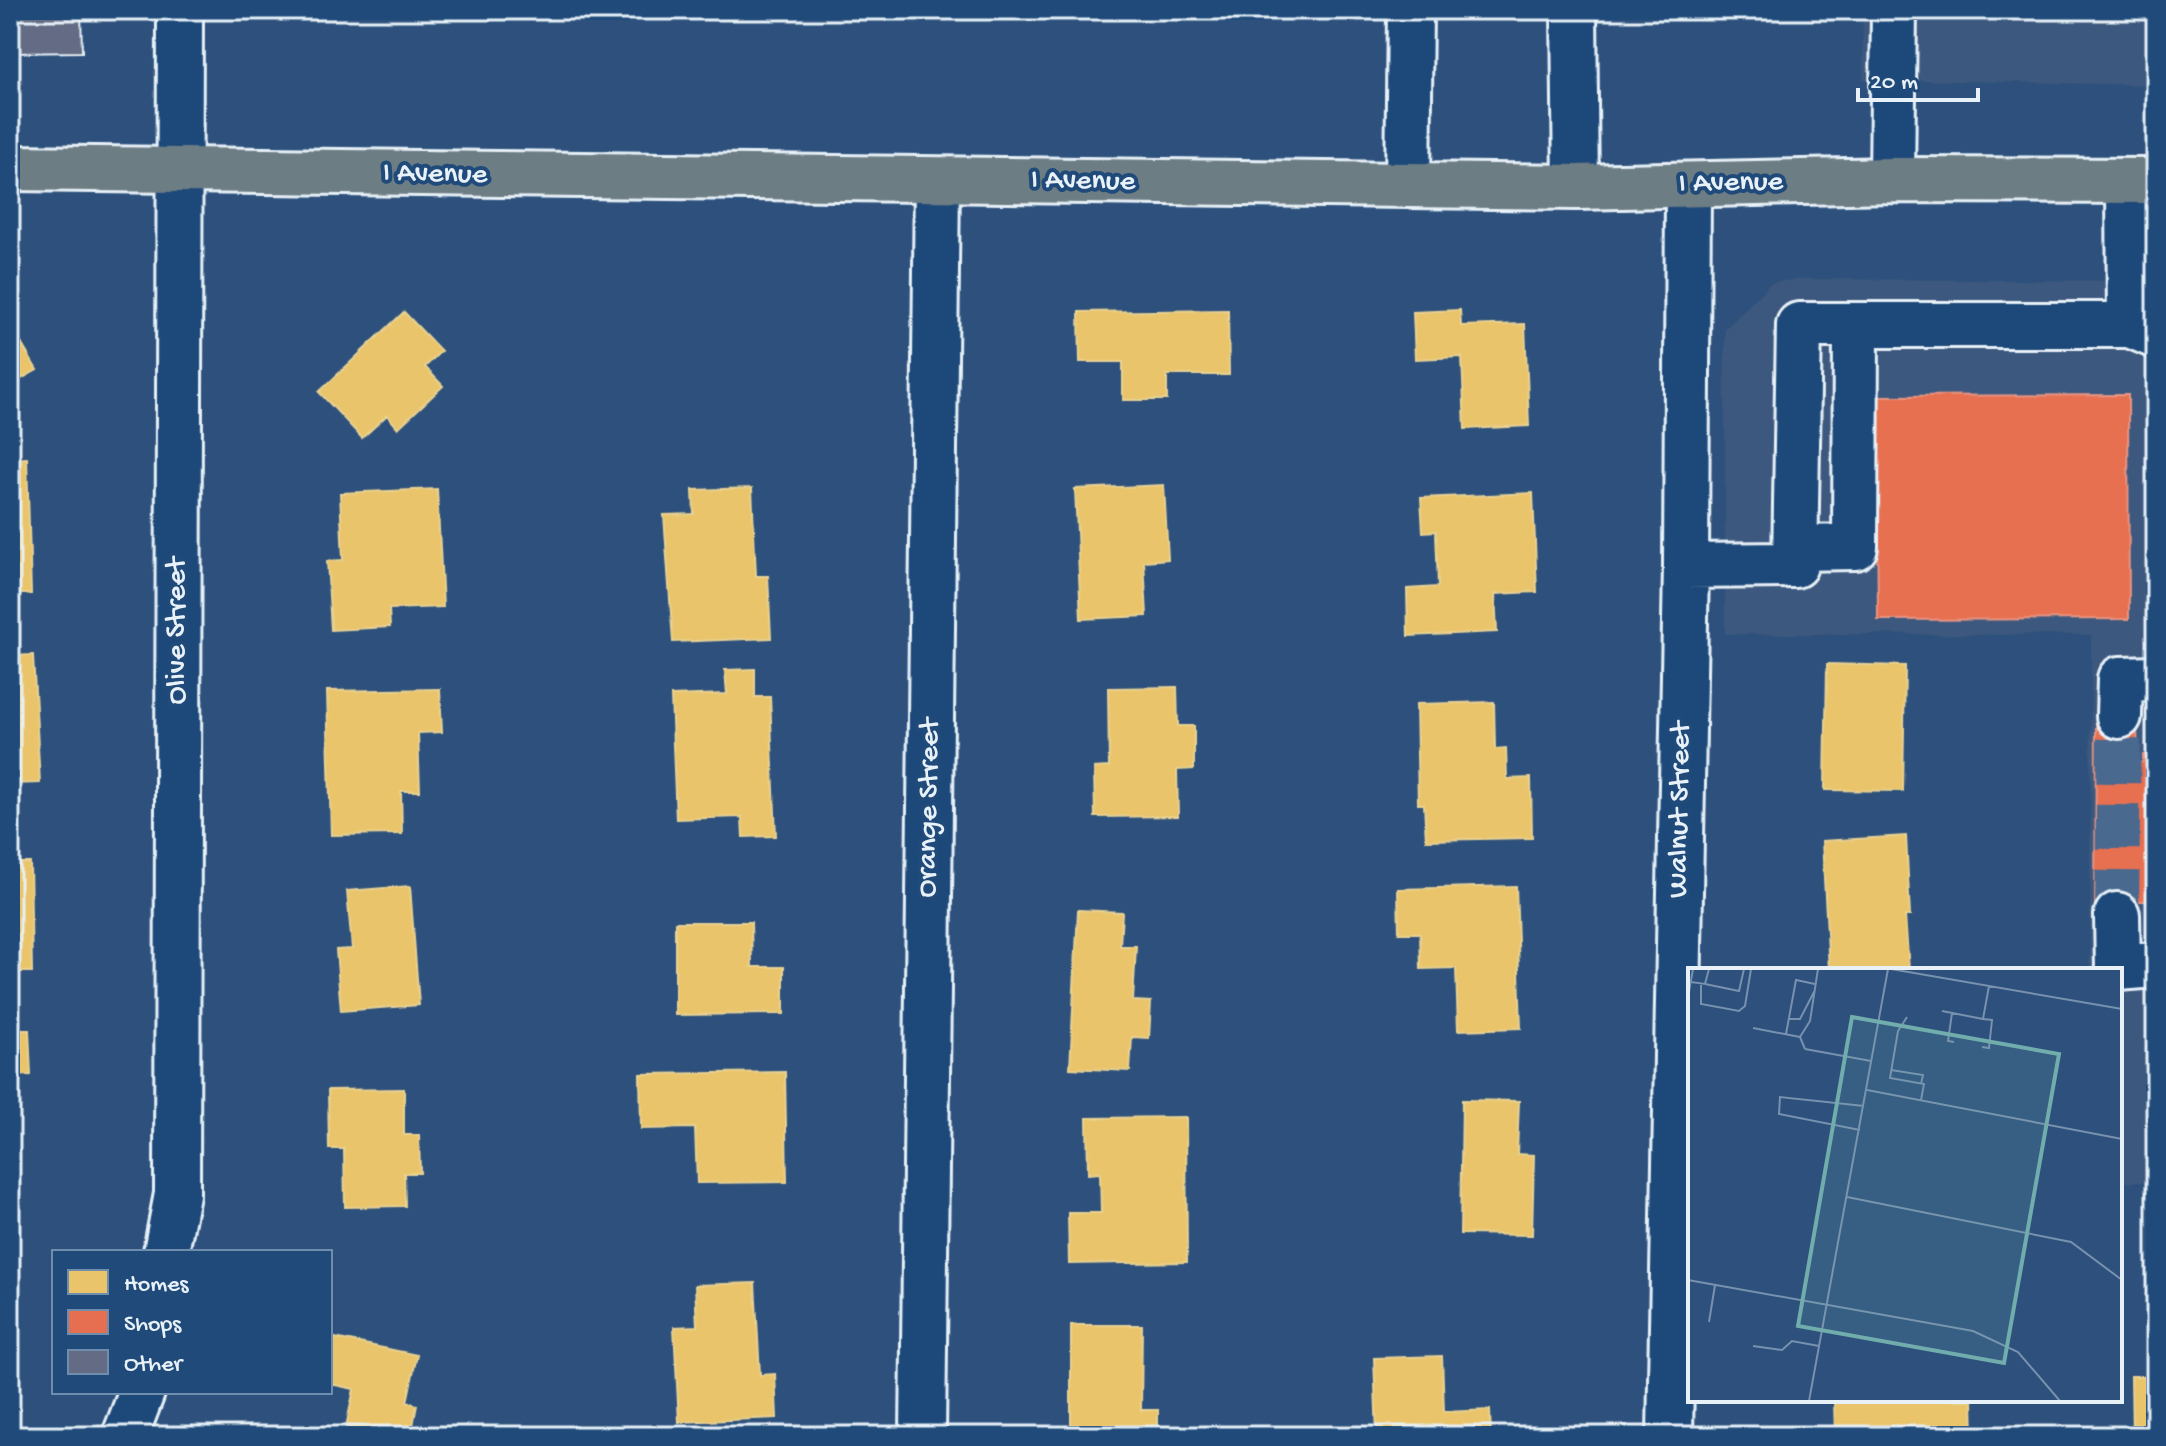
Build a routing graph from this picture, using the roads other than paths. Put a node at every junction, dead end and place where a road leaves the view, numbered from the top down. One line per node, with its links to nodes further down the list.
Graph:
1 (180, 10): 6 (street, Olive Street)
2 (1410, 10): 10 (street)
3 (1574, 10): 12 (street)
4 (1894, 10): 8 (street)
5 (10, 168): 6 (main road, I Avenue)
6 (179, 169): 7 (main road, I Avenue); 21 (street, Olive Street)
7 (937, 180): 10 (main road, I Avenue); 24 (street, Orange Street)
8 (1892, 180): 9 (main road, I Avenue); 11 (main road, I Avenue)
9 (2142, 181): 14 (street)
10 (1408, 185): 12 (main road, I Avenue)
11 (1688, 185): 12 (main road, I Avenue); 16 (street, Walnut Street)
12 (1576, 187)
13 (1856, 326): 14 (street); 15 (street); 15 (street)
14 (2143, 331)
15 (1795, 548): 16 (street)
16 (1686, 566): 25 (street, Walnut Street)
17 (2156, 678): 18 (street)
18 (2119, 716)
19 (2117, 915): 20 (street)
20 (2156, 965)
21 (166, 1250)
22 (141, 1394): 23 (street)
23 (125, 1436)
24 (923, 1436)
25 (1670, 1436)

